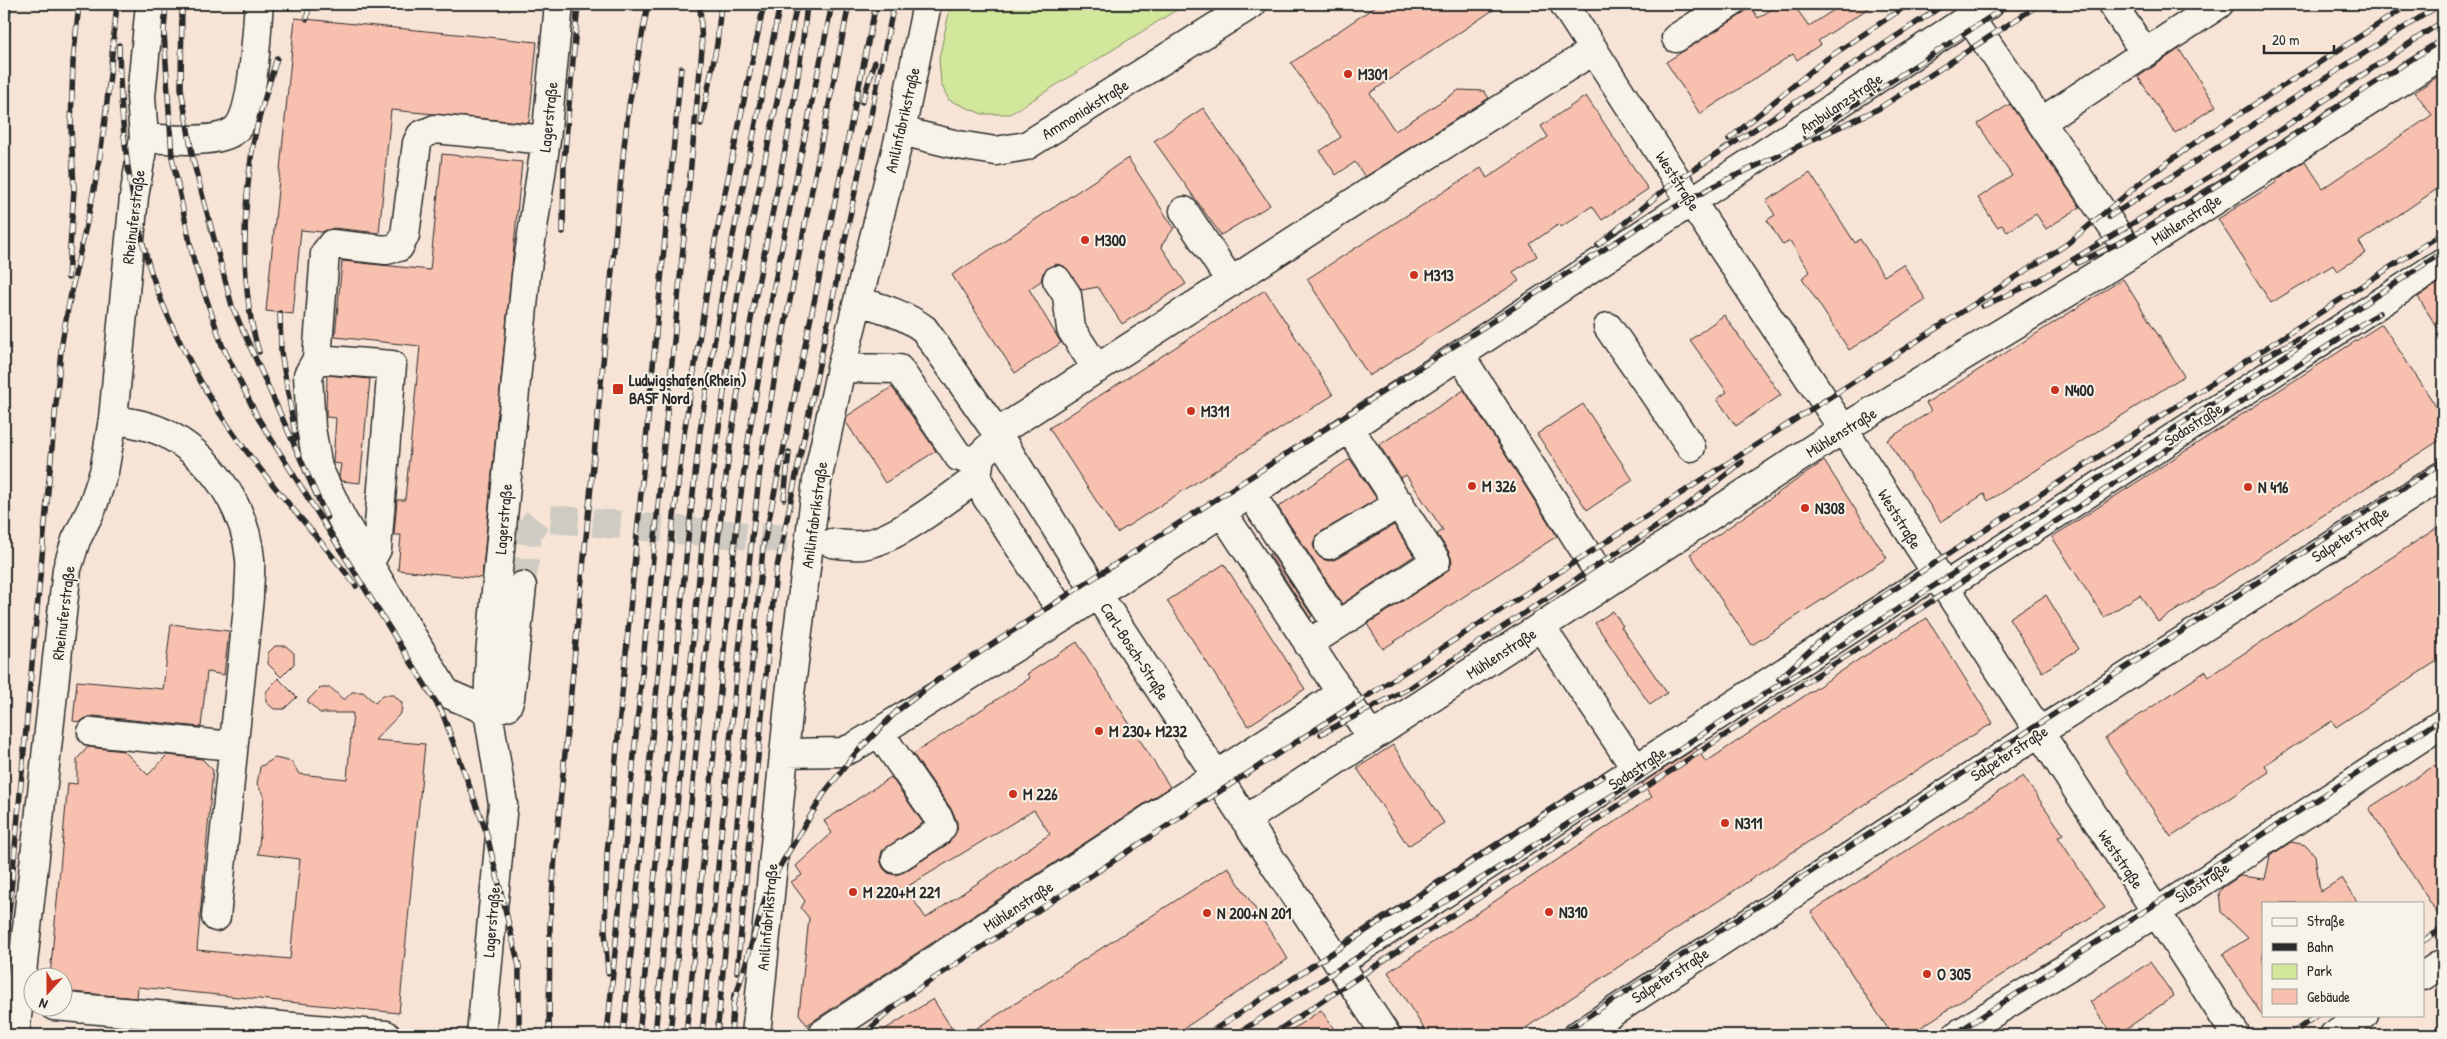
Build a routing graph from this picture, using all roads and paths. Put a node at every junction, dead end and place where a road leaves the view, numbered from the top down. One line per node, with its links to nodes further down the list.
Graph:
1 (150, 4): 17 (street, Rheinuferstraße)
2 (259, 4): 17 (street)
3 (559, 4): 18 (street, Lagerstraße)
4 (927, 4): 16 (street, Anilinfabrikstraße)
5 (1252, 4): 16 (street, Ammoniakstraße)
6 (1564, 4): 12 (street, Weststraße)
7 (1730, 4): 11 (street)
8 (2112, 4): 13 (street)
9 (2219, 4): 13 (street)
10 (1981, 8): 15 (street); 19 (street, Ambulanzstraße)
11 (1676, 38)
12 (1594, 50): 19 (street, Weststraße); 24 (street)
13 (2145, 53): 15 (street)
14 (2443, 54): 21 (street, Mühlenstraße)
15 (2041, 122): 21 (street)
16 (902, 131): 25 (street, Anilinfabrikstraße)
17 (144, 138): 31 (street, Rheinuferstraße)
18 (546, 140): 28 (street); 53 (street, Lagerstraße)
19 (1691, 202): 27 (street, Ambulanzstraße); 33 (street, Weststraße)
20 (1184, 211): 24 (street)
21 (2131, 254): 33 (street, Mühlenstraße)
22 (2443, 262): 44 (street, Sodastraße)
23 (1057, 280): 30 (street)
24 (1231, 282): 30 (street)
25 (858, 301): 29 (street, Anilinfabrikstraße); 34 (street, Carl-Bosch-Straße)
26 (1608, 327): 35 (street)
27 (1460, 355): 32 (street, Ambulanzstraße); 45 (street)
28 (317, 358): 43 (street); 43 (street)
29 (841, 368): 36 (street); 60 (street, Anilinfabrikstraße)
30 (1097, 369): 34 (street)
31 (113, 418): 59 (street); 69 (street, Rheinuferstraße)
32 (1349, 428): 38 (street, Ambulanzstraße); 39 (street)
33 (1843, 429): 44 (street, Weststraße); 45 (street, Mühlenstraße)
34 (998, 436): 36 (street); 47 (street, Carl-Bosch-Straße)
35 (1691, 447)
36 (977, 470): 41 (street); 48 (street)
37 (2443, 475): 57 (street, Salpeterstraße)
38 (1250, 493): 40 (street, Ambulanzstraße); 49 (street)
39 (1400, 504): 42 (street); 49 (street)
40 (1222, 512): 47 (street, Ambulanzstraße); 51 (street)
41 (832, 543)
42 (1329, 545)
43 (369, 564): 53 (street)
44 (1939, 580): 57 (street, Weststraße); 61 (street, Sodastraße)
45 (1606, 584): 50 (street, Mühlenstraße)
46 (522, 586): 53 (street)
47 (1098, 594): 48 (street, Ambulanzstraße); 62 (street, Carl-Bosch-Straße)
48 (1065, 616): 56 (street, Ambulanzstraße)
49 (1337, 625): 51 (street)
50 (1541, 627): 58 (street, Mühlenstraße); 61 (street)
51 (1308, 644): 52 (street)
52 (1341, 693): 58 (street); 62 (street, Mühlenstraße)
53 (488, 711): 77 (street, Lagerstraße)
54 (2443, 723): 65 (street, Silostraße)
55 (92, 732): 59 (street)
56 (879, 732): 60 (street, Ambulanzstraße); 64 (street)
57 (2038, 733): 65 (street, Weststraße); 81 (street, Salpeterstraße)
58 (1372, 737): 63 (street, Mühlenstraße)
59 (232, 746): 66 (street)
60 (784, 753): 78 (street, Anilinfabrikstraße)
61 (1636, 769): 67 (street, Sodastraße)
62 (1215, 774): 63 (street, Carl-Bosch-Straße); 79 (street, Mühlenstraße)
63 (1245, 820): 67 (street, Carl-Bosch-Straße)
64 (896, 859)
65 (2157, 912): 82 (street, Silostraße); 83 (street, Weststraße)
66 (216, 917)
67 (1339, 962): 80 (street, Carl-Bosch-Straße)
68 (2443, 963): 70 (street)
69 (29, 966)
70 (2424, 975)
71 (72, 1008): 74 (street)
72 (22, 1015): 75 (street, Rheinuferstraße)
73 (2362, 1016): 84 (street)
74 (250, 1029): 76 (street)
75 (15, 1035)
76 (386, 1035)
77 (481, 1035)
78 (756, 1035)
79 (821, 1035)
80 (1386, 1035)
81 (1578, 1035)
82 (1957, 1035)
83 (2236, 1035)
84 (2334, 1035)

